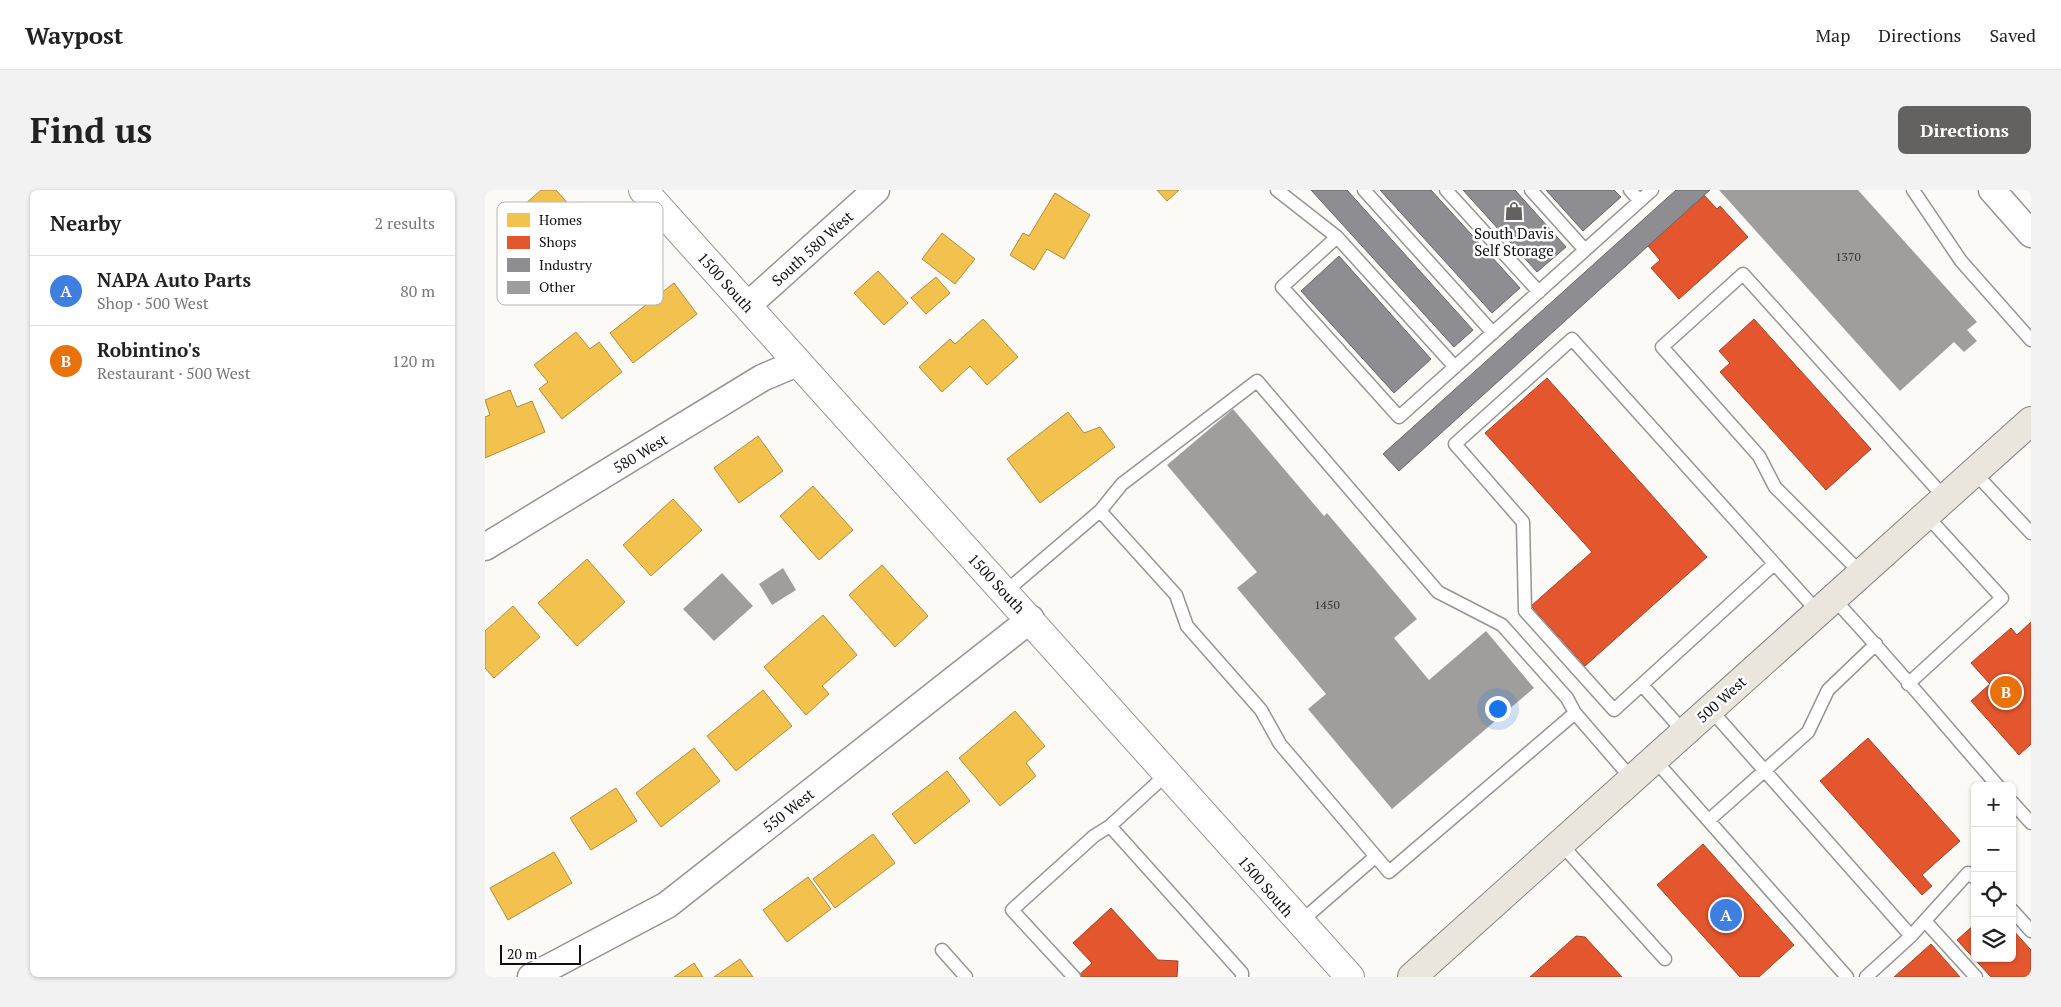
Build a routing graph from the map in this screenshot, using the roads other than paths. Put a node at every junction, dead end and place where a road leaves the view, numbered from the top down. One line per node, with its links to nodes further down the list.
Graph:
1 (643, 190): 12 (street, 1500 South)
2 (876, 190): 18 (street, South 580 West)
3 (1277, 190): 15 (lane)
4 (1364, 190): 19 (lane)
5 (1447, 190): 17 (lane)
6 (1531, 190): 16 (lane)
7 (1630, 190): 11 (lane)
8 (1652, 190): 11 (lane)
9 (1913, 190): 20 (lane)
10 (1992, 190): 14 (street)
11 (1640, 201): 16 (lane)
12 (654, 202)
13 (663, 212): 18 (street, 1500 South)
14 (2031, 234)
15 (1337, 237): 22 (lane); 22 (lane)
16 (1585, 250): 17 (lane)
17 (1539, 292): 19 (lane)
18 (747, 306): 21 (street, 1500 South)
19 (1493, 333): 22 (lane)
20 (2031, 340)
21 (797, 363): 28 (street, 580 West); 31 (street, 1500 South)
22 (1455, 367)
23 (2031, 421): 24 (main road, 500 West)
24 (1975, 472): 25 (main road, 500 West); 27 (lane)
25 (1936, 506): 30 (main road, 500 West); 30 (lane); 35 (lane)
26 (1100, 511): 31 (lane); 38 (lane); 50 (lane)
27 (2031, 533)
28 (485, 548)
29 (1774, 564): 32 (lane); 36 (lane); 36 (lane)
30 (1861, 573): 32 (main road, 500 West)
31 (1005, 592): 33 (street, 1500 South)
32 (1826, 605): 34 (lane); 37 (main road, 500 West)
33 (1031, 619): 42 (street, 1500 South); 59 (street, 550 West)
34 (1876, 644): 35 (lane); 41 (lane)
35 (1907, 684): 44 (lane)
36 (1642, 685): 39 (lane)
37 (1710, 709): 39 (main road, 500 West); 41 (lane)
38 (1575, 713): 43 (lane); 50 (lane)
39 (1684, 732): 40 (main road, 500 West)
40 (1654, 759): 43 (main road, 500 West); 46 (lane)
41 (1765, 771): 46 (lane); 56 (lane)
42 (1167, 773): 48 (lane); 54 (street, 1500 South)
43 (1632, 779): 49 (main road, 500 West)
44 (1994, 782)
45 (2016, 807): 47 (lane)
46 (1709, 820): 65 (lane)
47 (2031, 824)
48 (1111, 826): 61 (lane); 62 (lane)
49 (1560, 844): 58 (lane); 64 (main road, 500 West)
50 (1375, 857): 54 (lane)
51 (1971, 875): 53 (lane)
52 (2016, 914): 55 (lane)
53 (1925, 921): 56 (lane); 67 (lane)
54 (1299, 923): 63 (street, 1500 South)
55 (2031, 931)
56 (1911, 936): 66 (lane)
57 (942, 950): 60 (lane)
58 (1665, 959)
59 (531, 977)
60 (966, 977)
61 (1073, 977)
62 (1242, 977)
63 (1350, 977)
64 (1412, 977)
65 (1847, 977)
66 (1867, 977)
67 (1976, 977)

